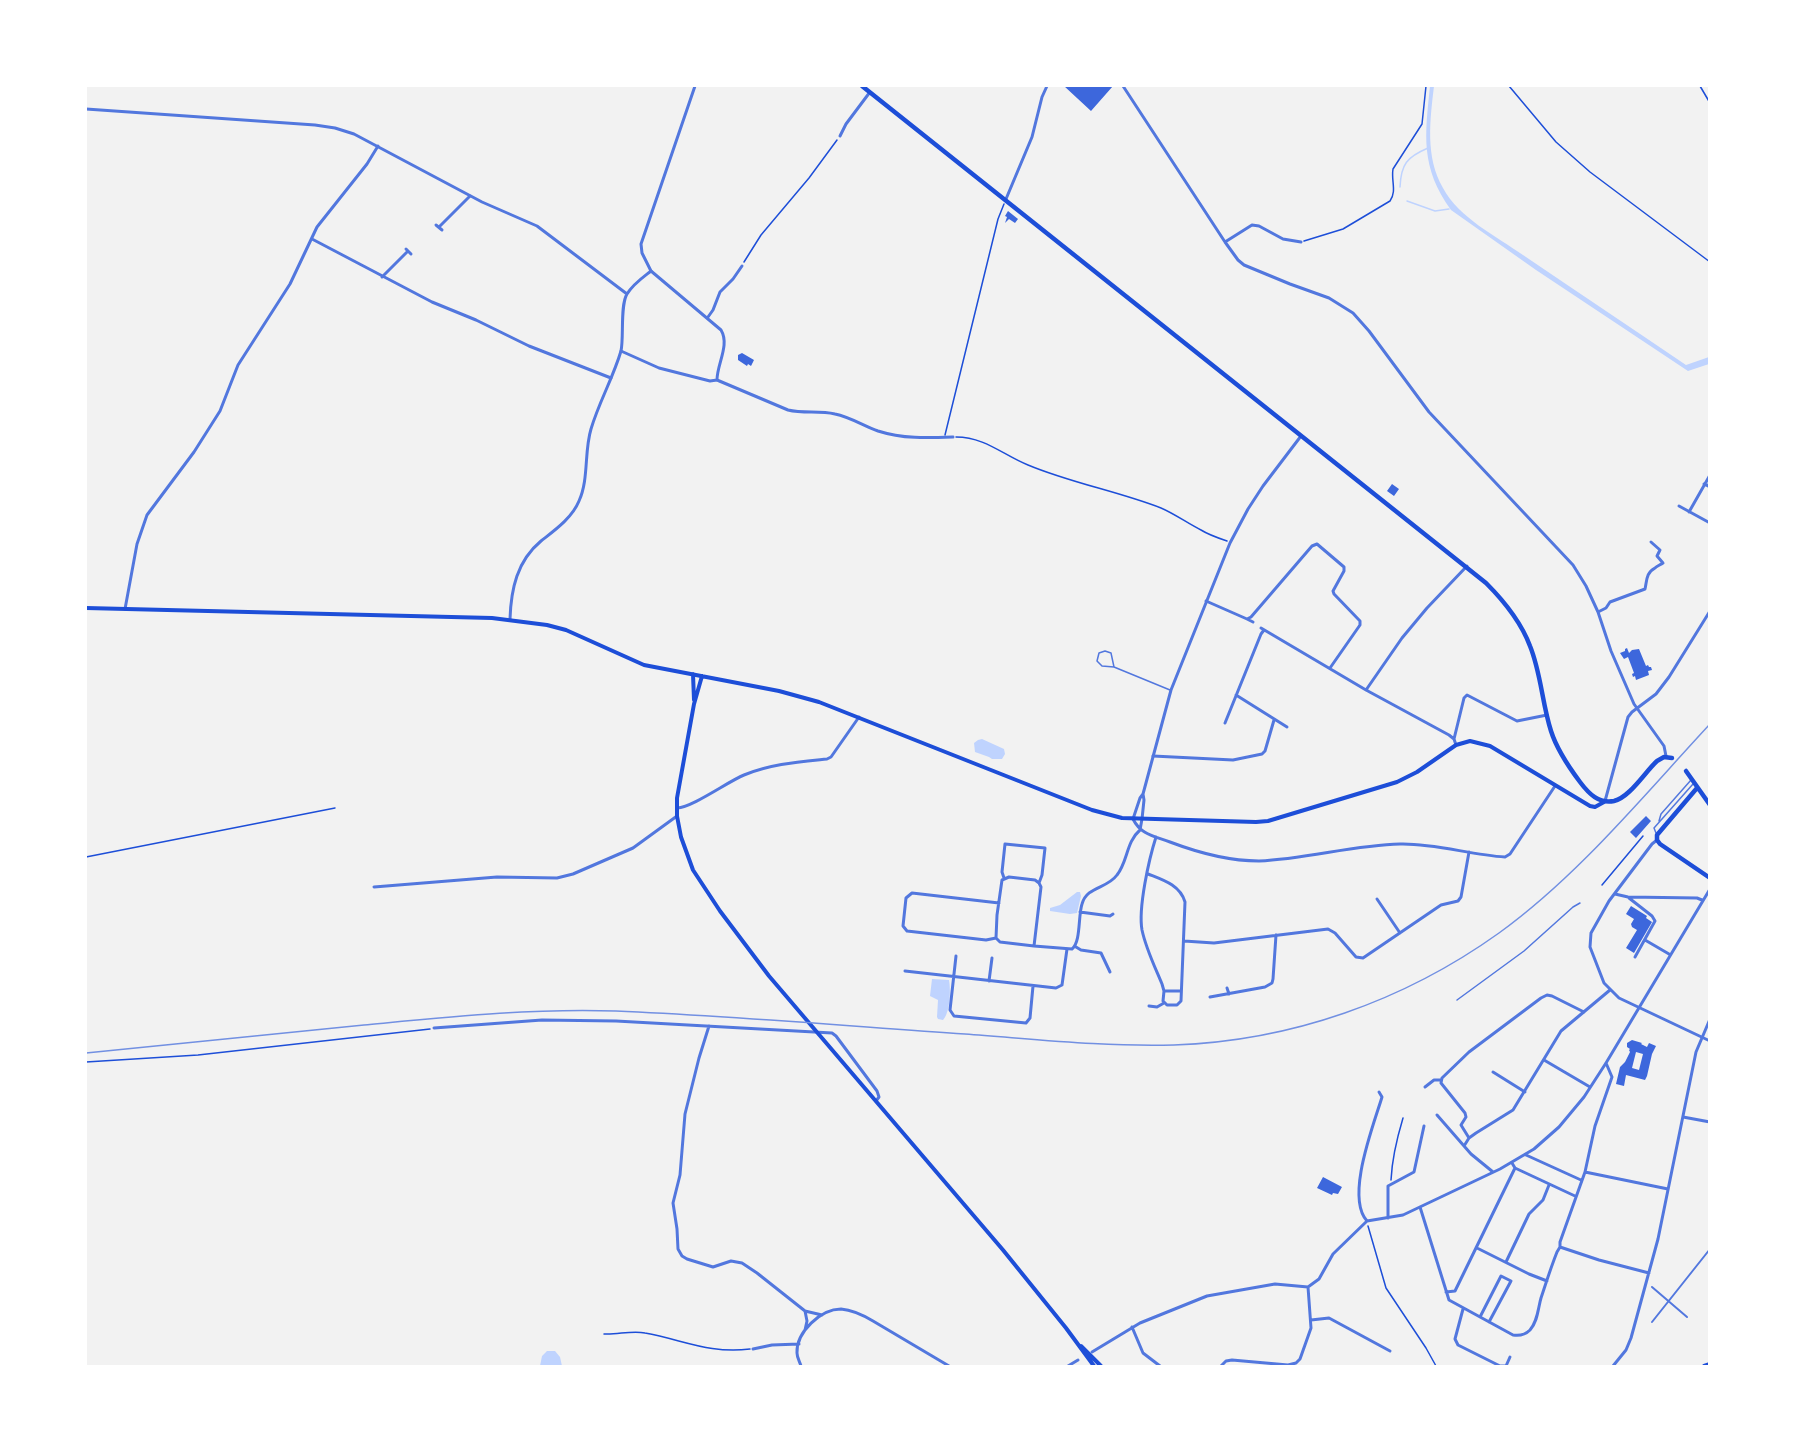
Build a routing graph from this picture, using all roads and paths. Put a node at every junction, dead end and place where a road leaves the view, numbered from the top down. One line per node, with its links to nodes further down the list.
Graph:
1 (695, 86): 22 (street)
2 (862, 86): 8 (main road)
3 (1047, 86): 14 (street)
4 (1123, 86): 17 (street)
5 (1426, 86): 18 (path)
6 (1509, 86): 20 (path)
7 (1700, 86): 9 (path)
8 (870, 92): 11 (street); 14 (main road)
9 (1710, 103)
10 (86, 109): 12 (street)
11 (840, 136): 21 (path)
12 (378, 146): 13 (street); 16 (street)
13 (470, 196): 15 (street); 24 (street)
14 (1005, 200): 29 (main road); 31 (path)
15 (439, 227)
16 (312, 239): 23 (street); 43 (street)
17 (1225, 242): 18 (street); 45 (street)
18 (1301, 242)
19 (408, 251): 23 (street)
20 (1710, 262)
21 (742, 266): 25 (street)
22 (651, 272): 24 (street); 25 (street)
23 (382, 277): 27 (street)
24 (627, 294): 26 (street)
25 (708, 317): 28 (street)
26 (621, 351): 27 (street); 28 (street)
27 (611, 378): 47 (street)
28 (717, 380): 31 (street)
29 (1301, 436): 39 (street); 40 (main road)
30 (953, 437): 31 (street); 39 (path)
31 (945, 438)
32 (1710, 474): 34 (street)
33 (1710, 482): 34 (street)
34 (1704, 484): 36 (street)
35 (1679, 506): 36 (street)
36 (1689, 512): 37 (street)
37 (1710, 523)
38 (1651, 542): 45 (street)
39 (1230, 543): 41 (street)
40 (1467, 566): 54 (street); 58 (main road)
41 (1206, 601): 46 (street); 53 (street)
42 (86, 608): 43 (main road)
43 (125, 609): 47 (main road)
44 (1710, 611): 57 (street)
45 (1598, 612): 57 (street)
46 (1247, 619): 48 (street); 50 (street)
47 (510, 620): 51 (main road)
48 (1253, 622)
49 (1114, 667): 49 (lane); 53 (lane)
50 (1330, 668): 54 (street); 55 (street)
51 (693, 674): 52 (main road); 56 (main road)
52 (702, 676): 56 (main road); 59 (main road)
53 (1171, 690): 65 (street)
54 (1366, 690): 63 (street)
55 (1236, 695): 60 (street); 61 (street)
56 (694, 704): 75 (main road)
57 (1637, 708): 66 (street); 72 (street)
58 (1547, 714): 63 (street); 72 (main road)
59 (859, 717): 75 (street); 77 (main road)
60 (1274, 720): 62 (street); 65 (street)
61 (1225, 723)
62 (1287, 727)
63 (1454, 739): 64 (street)
64 (1456, 745): 70 (main road); 78 (main road)
65 (1153, 756): 71 (street)
66 (1666, 756): 67 (main road); 72 (main road)
67 (1672, 758)
68 (1686, 771): 69 (main road)
69 (1694, 783): 73 (main road); 82 (main road); 82 (lane)
70 (1556, 786): 72 (main road); 83 (street)
71 (1143, 794): 77 (street); 78 (street)
72 (1605, 801)
73 (1710, 806)
74 (335, 808): 84 (path)
75 (677, 808): 76 (main road)
76 (677, 816): 90 (street); 142 (main road)
77 (1133, 819): 78 (main road); 79 (street)
78 (1142, 819): 79 (street)
79 (1140, 830): 81 (street); 98 (street)
80 (1643, 836): 89 (path)
81 (1156, 837): 83 (street); 85 (street)
82 (1657, 837): 87 (main road); 92 (street)
83 (1468, 852): 100 (street)
84 (86, 857)
85 (1148, 874): 104 (street); 119 (street)
86 (1004, 878): 88 (street); 88 (street); 96 (street)
87 (1710, 878)
88 (1039, 883): 105 (street)
89 (1602, 885)
90 (374, 887)
91 (1710, 889): 95 (street)
92 (1615, 894): 93 (street); 118 (street)
93 (1628, 897): 95 (street); 103 (street)
94 (1377, 899): 100 (street)
95 (1702, 900): 108 (street)
96 (999, 903): 102 (street); 102 (street)
97 (1580, 903): 123 (lane)
98 (1080, 912): 99 (street); 106 (street)
99 (1113, 914)
100 (1400, 933): 101 (street)
101 (1276, 935): 104 (street); 121 (street)
102 (996, 938): 105 (street)
103 (1645, 940): 108 (street); 110 (street)
104 (1184, 942): 120 (street)
105 (1034, 946): 107 (street)
106 (1076, 947): 107 (street); 113 (street)
107 (1067, 949): 116 (street)
108 (1670, 955): 126 (street)
109 (956, 956): 114 (street)
110 (1635, 957)
111 (992, 958): 115 (street)
112 (905, 971): 114 (street)
113 (1110, 972)
114 (953, 977): 115 (street); 116 (street)
115 (989, 981): 116 (street)
116 (1033, 986)
117 (1227, 988): 121 (street)
118 (1610, 990): 126 (street); 127 (street)
119 (1164, 991): 120 (street); 124 (street)
120 (1181, 991): 124 (street)
121 (1229, 994): 122 (street)
122 (1210, 997)
123 (1457, 999)
124 (1164, 1003): 125 (street)
125 (1149, 1006)
126 (1639, 1008): 131 (street); 135 (street)
127 (1584, 1012): 133 (street); 137 (street)
128 (1710, 1019): 131 (street)
129 (709, 1026): 130 (street); 142 (street); 174 (street)
130 (434, 1028): 134 (path)
131 (1702, 1037): 132 (street); 144 (street)
132 (1710, 1041)
133 (1544, 1060): 139 (street); 141 (street)
134 (86, 1062)
135 (1606, 1063): 139 (street); 153 (street)
136 (1493, 1072): 141 (street)
137 (1440, 1080): 138 (street); 148 (street)
138 (1425, 1087)
139 (1590, 1087): 150 (street)
140 (1379, 1092): 162 (street)
141 (1525, 1092): 148 (street)
142 (876, 1101): 184 (main road)
143 (1437, 1115): 149 (street)
144 (1683, 1117): 146 (street); 158 (street)
145 (1403, 1118): 156 (path)
146 (1710, 1122)
147 (1424, 1126): 156 (street)
148 (1469, 1138): 149 (street)
149 (1464, 1146): 154 (street)
150 (1526, 1155): 151 (street); 155 (street)
151 (1512, 1163): 152 (street); 154 (street)
152 (1515, 1168): 157 (street); 164 (street)
153 (1585, 1172): 155 (street); 158 (street)
154 (1493, 1173): 160 (street)
155 (1581, 1180): 159 (street)
156 (1390, 1184): 161 (street)
157 (1549, 1185): 159 (street); 166 (street)
158 (1669, 1189): 167 (street)
159 (1575, 1196): 163 (street)
160 (1420, 1207): 161 (street); 171 (street)
161 (1388, 1218): 162 (street)
162 (1367, 1221): 169 (street); 199 (path)
163 (1560, 1247): 167 (street); 168 (street)
164 (1477, 1248): 166 (street); 171 (street)
165 (1710, 1250): 172 (street)
166 (1506, 1262): 168 (street)
167 (1649, 1274): 200 (street)
168 (1547, 1281): 179 (street)
169 (1308, 1287): 178 (street); 181 (street)
170 (1652, 1287): 172 (street)
171 (1446, 1292): 173 (street)
172 (1669, 1301): 177 (street); 180 (street)
173 (1464, 1309): 176 (street); 189 (street)
174 (805, 1311): 175 (street); 182 (street)
175 (822, 1315): 182 (street); 194 (street)
176 (1480, 1317): 179 (street); 179 (street)
177 (1687, 1317)
178 (1311, 1320): 187 (street); 198 (street)
179 (1489, 1322)
180 (1652, 1322)
181 (1132, 1327): 188 (street); 197 (street)
182 (804, 1331): 185 (street)
183 (604, 1334): 186 (path)
184 (1077, 1341): 192 (main road); 196 (main road)
185 (799, 1344): 186 (street); 193 (street)
186 (753, 1348)
187 (1390, 1351)
188 (1092, 1352)
189 (1510, 1357)
190 (1078, 1360): 195 (street)
191 (1710, 1364): 201 (main road)
192 (1093, 1365)
193 (801, 1366)
194 (949, 1366)
195 (1068, 1366)
196 (1101, 1366)
197 (1160, 1366)
198 (1221, 1366)
199 (1436, 1366)
200 (1613, 1366)
201 (1704, 1366)

